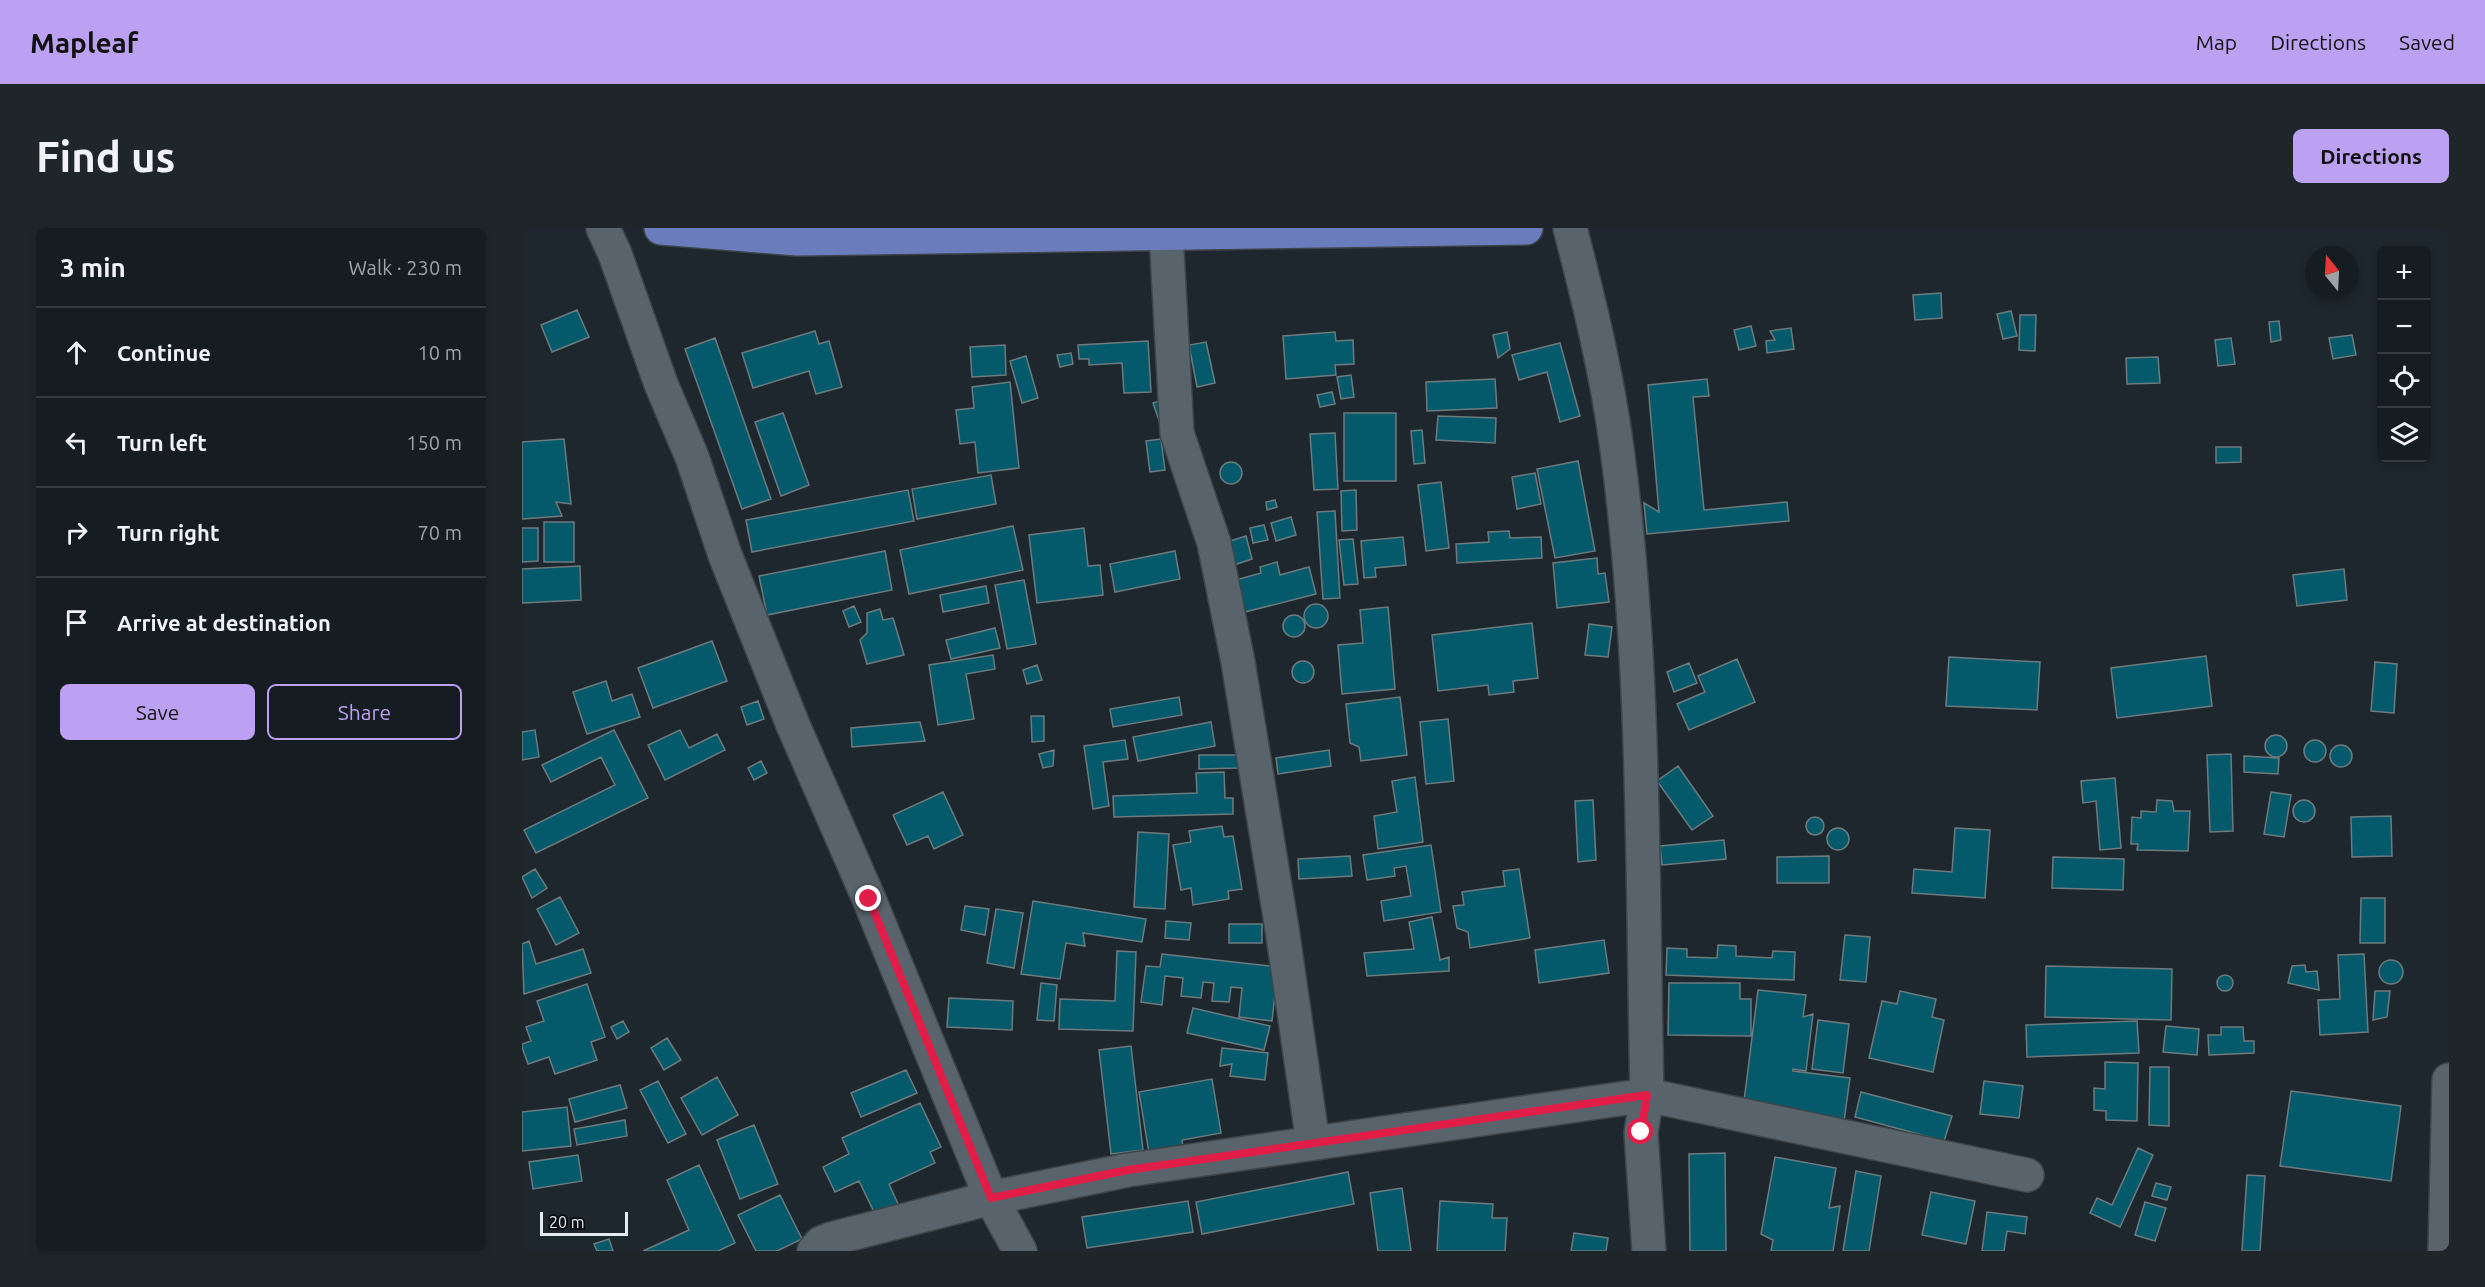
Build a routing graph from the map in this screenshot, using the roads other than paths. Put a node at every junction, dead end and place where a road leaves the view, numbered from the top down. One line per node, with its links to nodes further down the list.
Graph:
1 (603, 228): 10 (street)
2 (661, 228): 5 (main road)
3 (1526, 228): 5 (main road)
4 (1570, 228): 7 (street)
5 (1166, 233): 8 (street)
6 (2448, 1085): 14 (street)
7 (1647, 1095): 8 (street); 9 (street); 13 (street)
8 (1313, 1143): 10 (street)
9 (2027, 1175)
10 (991, 1198): 11 (street); 12 (street)
11 (814, 1251)
12 (1020, 1251)
13 (1649, 1251)
14 (2445, 1251)

